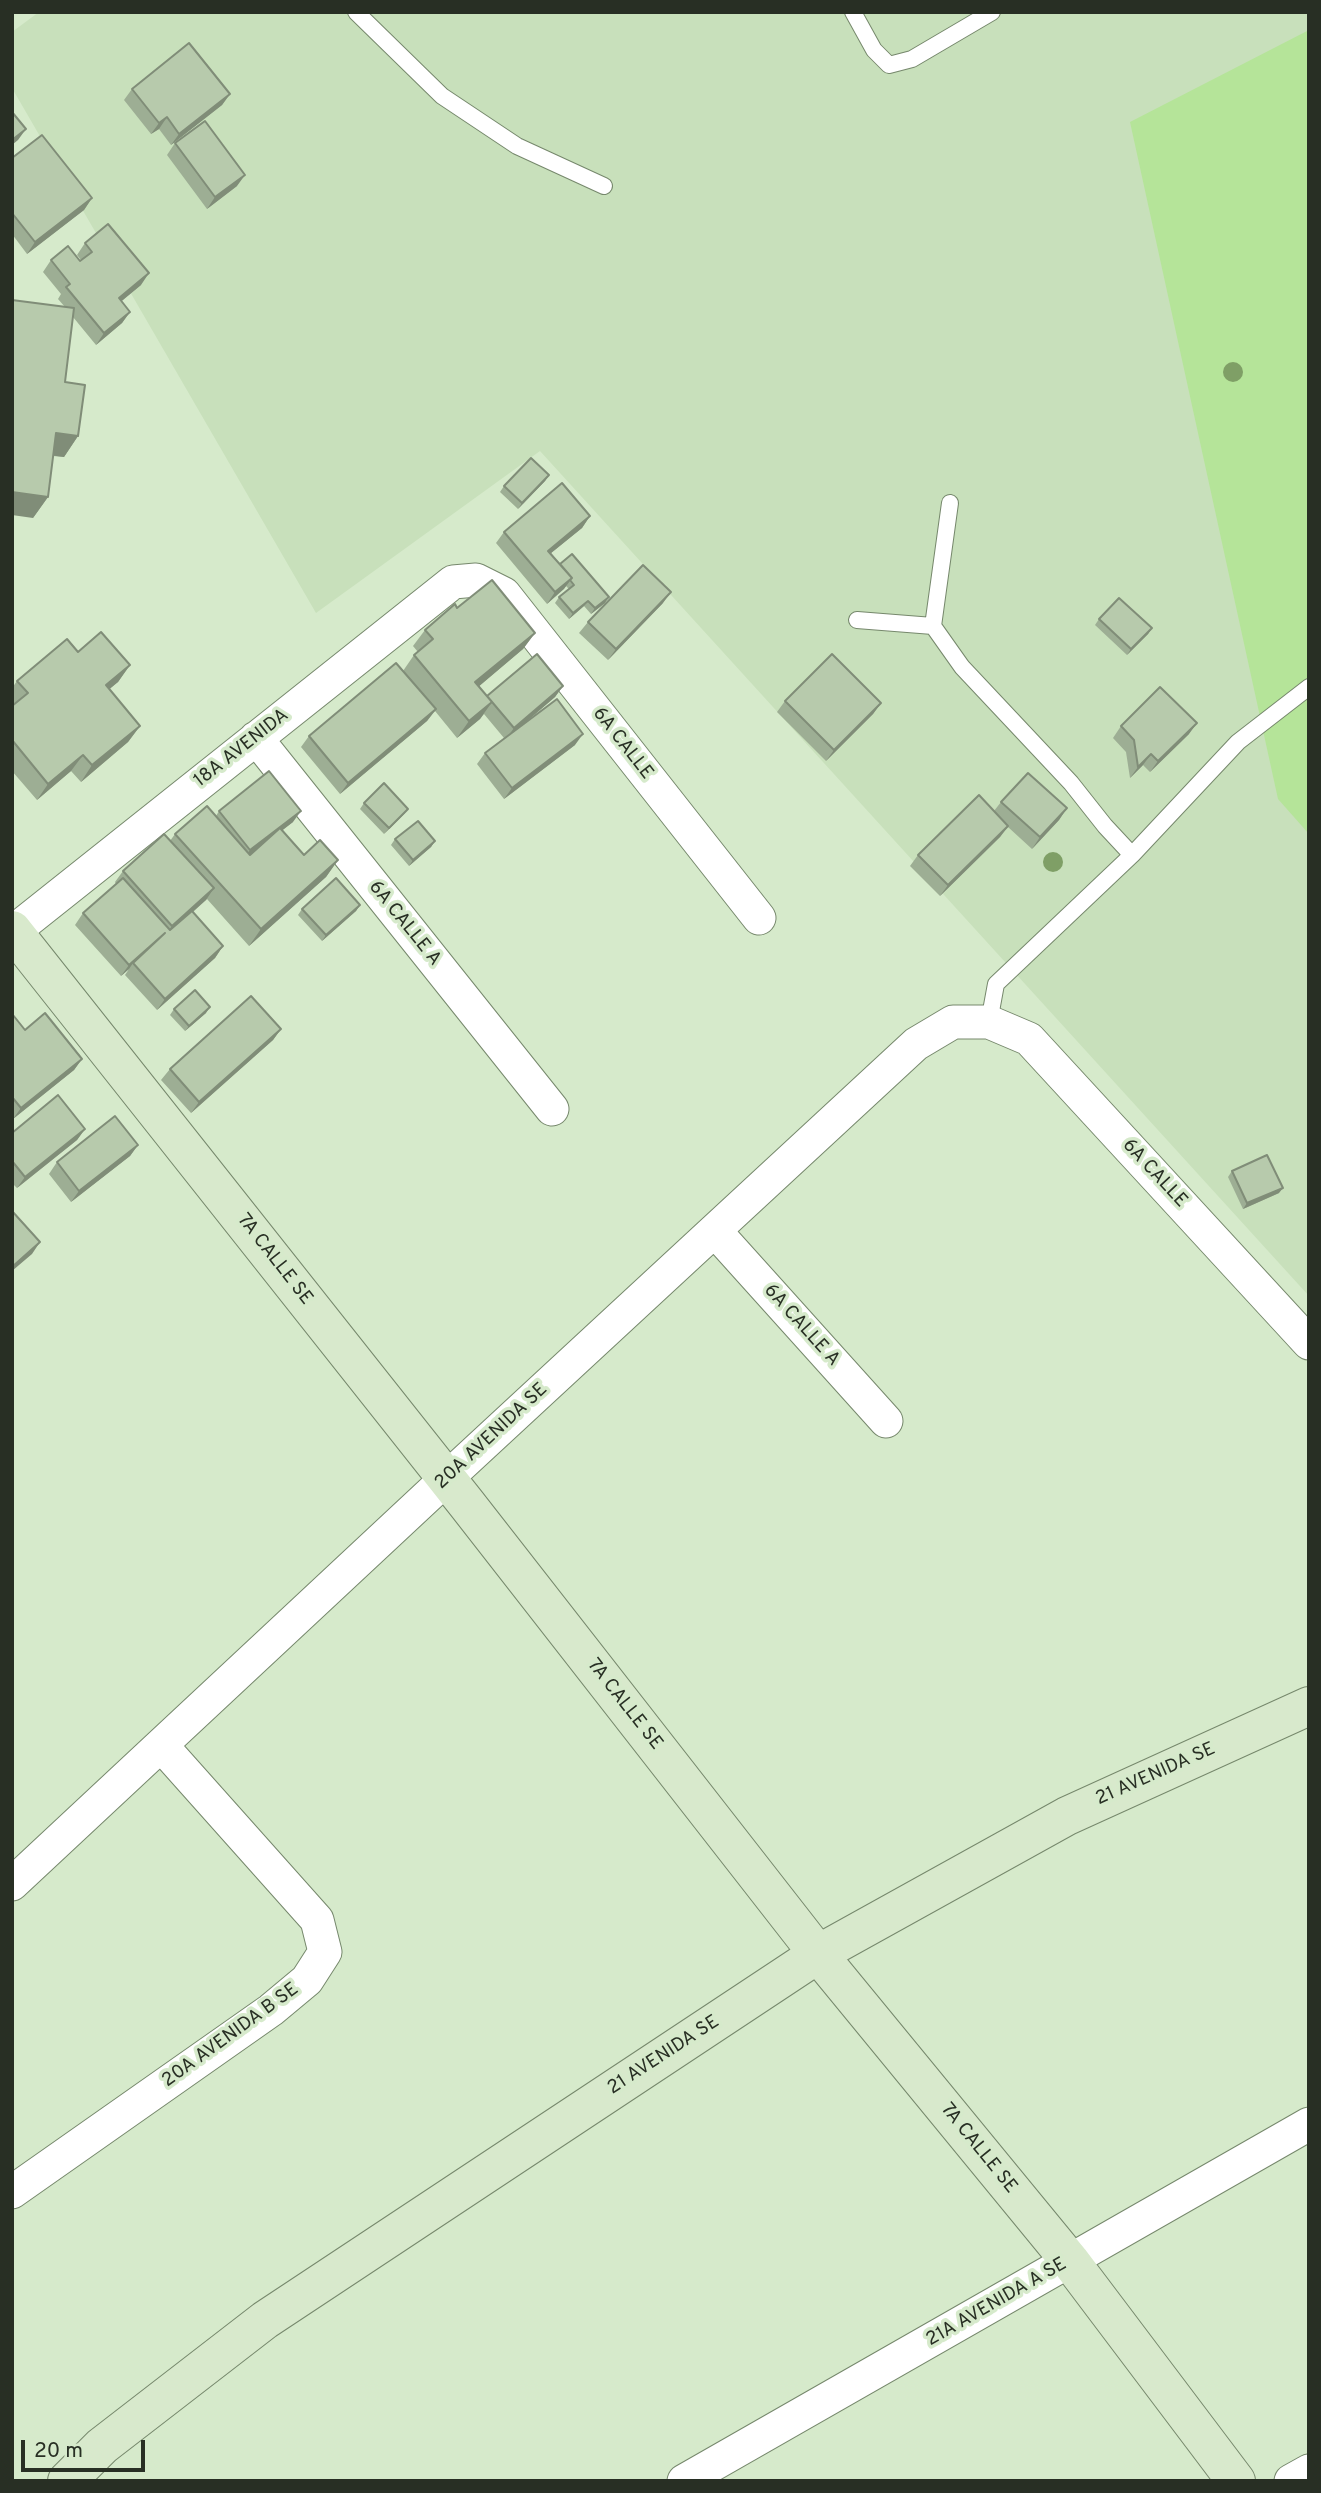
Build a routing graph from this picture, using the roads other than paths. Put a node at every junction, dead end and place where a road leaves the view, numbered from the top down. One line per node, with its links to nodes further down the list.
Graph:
1 (356, 12): 4 (lane)
2 (853, 12): 3 (lane)
3 (992, 12)
4 (604, 186)
5 (950, 503): 8 (lane)
6 (476, 580): 10 (street, 18A AVENIDA); 12 (street, 6A CALLE)
7 (857, 620): 8 (lane)
8 (933, 626): 11 (lane)
9 (1309, 687): 11 (lane)
10 (256, 738): 13 (street, 18A AVENIDA); 15 (street, 6A CALLE A)
11 (1132, 855): 14 (lane)
12 (759, 918)
13 (13, 931): 19 (street, 7A CALLE SE)
14 (989, 1022): 16 (street, 20A AVENIDA SE); 17 (street, 6A CALLE)
15 (552, 1109)
16 (715, 1231): 18 (street, 6A CALLE A); 19 (street, 20A AVENIDA SE)
17 (1309, 1343)
18 (886, 1421)
19 (447, 1478): 21 (street, 20A AVENIDA SE); 23 (street, 7A CALLE SE)
20 (1309, 1706): 23 (street, 21 AVENIDA SE)
21 (161, 1745): 22 (street, 20A AVENIDA SE); 25 (street, 20A AVENIDA B SE)
22 (12, 1884)
23 (818, 1954): 26 (street, 7A CALLE SE); 28 (street, 21 AVENIDA SE)
24 (1309, 2124): 26 (street, 21A AVENIDA A SE)
25 (12, 2192)
26 (1070, 2261): 29 (street, 21A AVENIDA A SE); 30 (street, 7A CALLE SE)
27 (1309, 2471): 31 (street)
28 (66, 2481)
29 (684, 2481)
30 (1236, 2481)
31 (1291, 2481)

